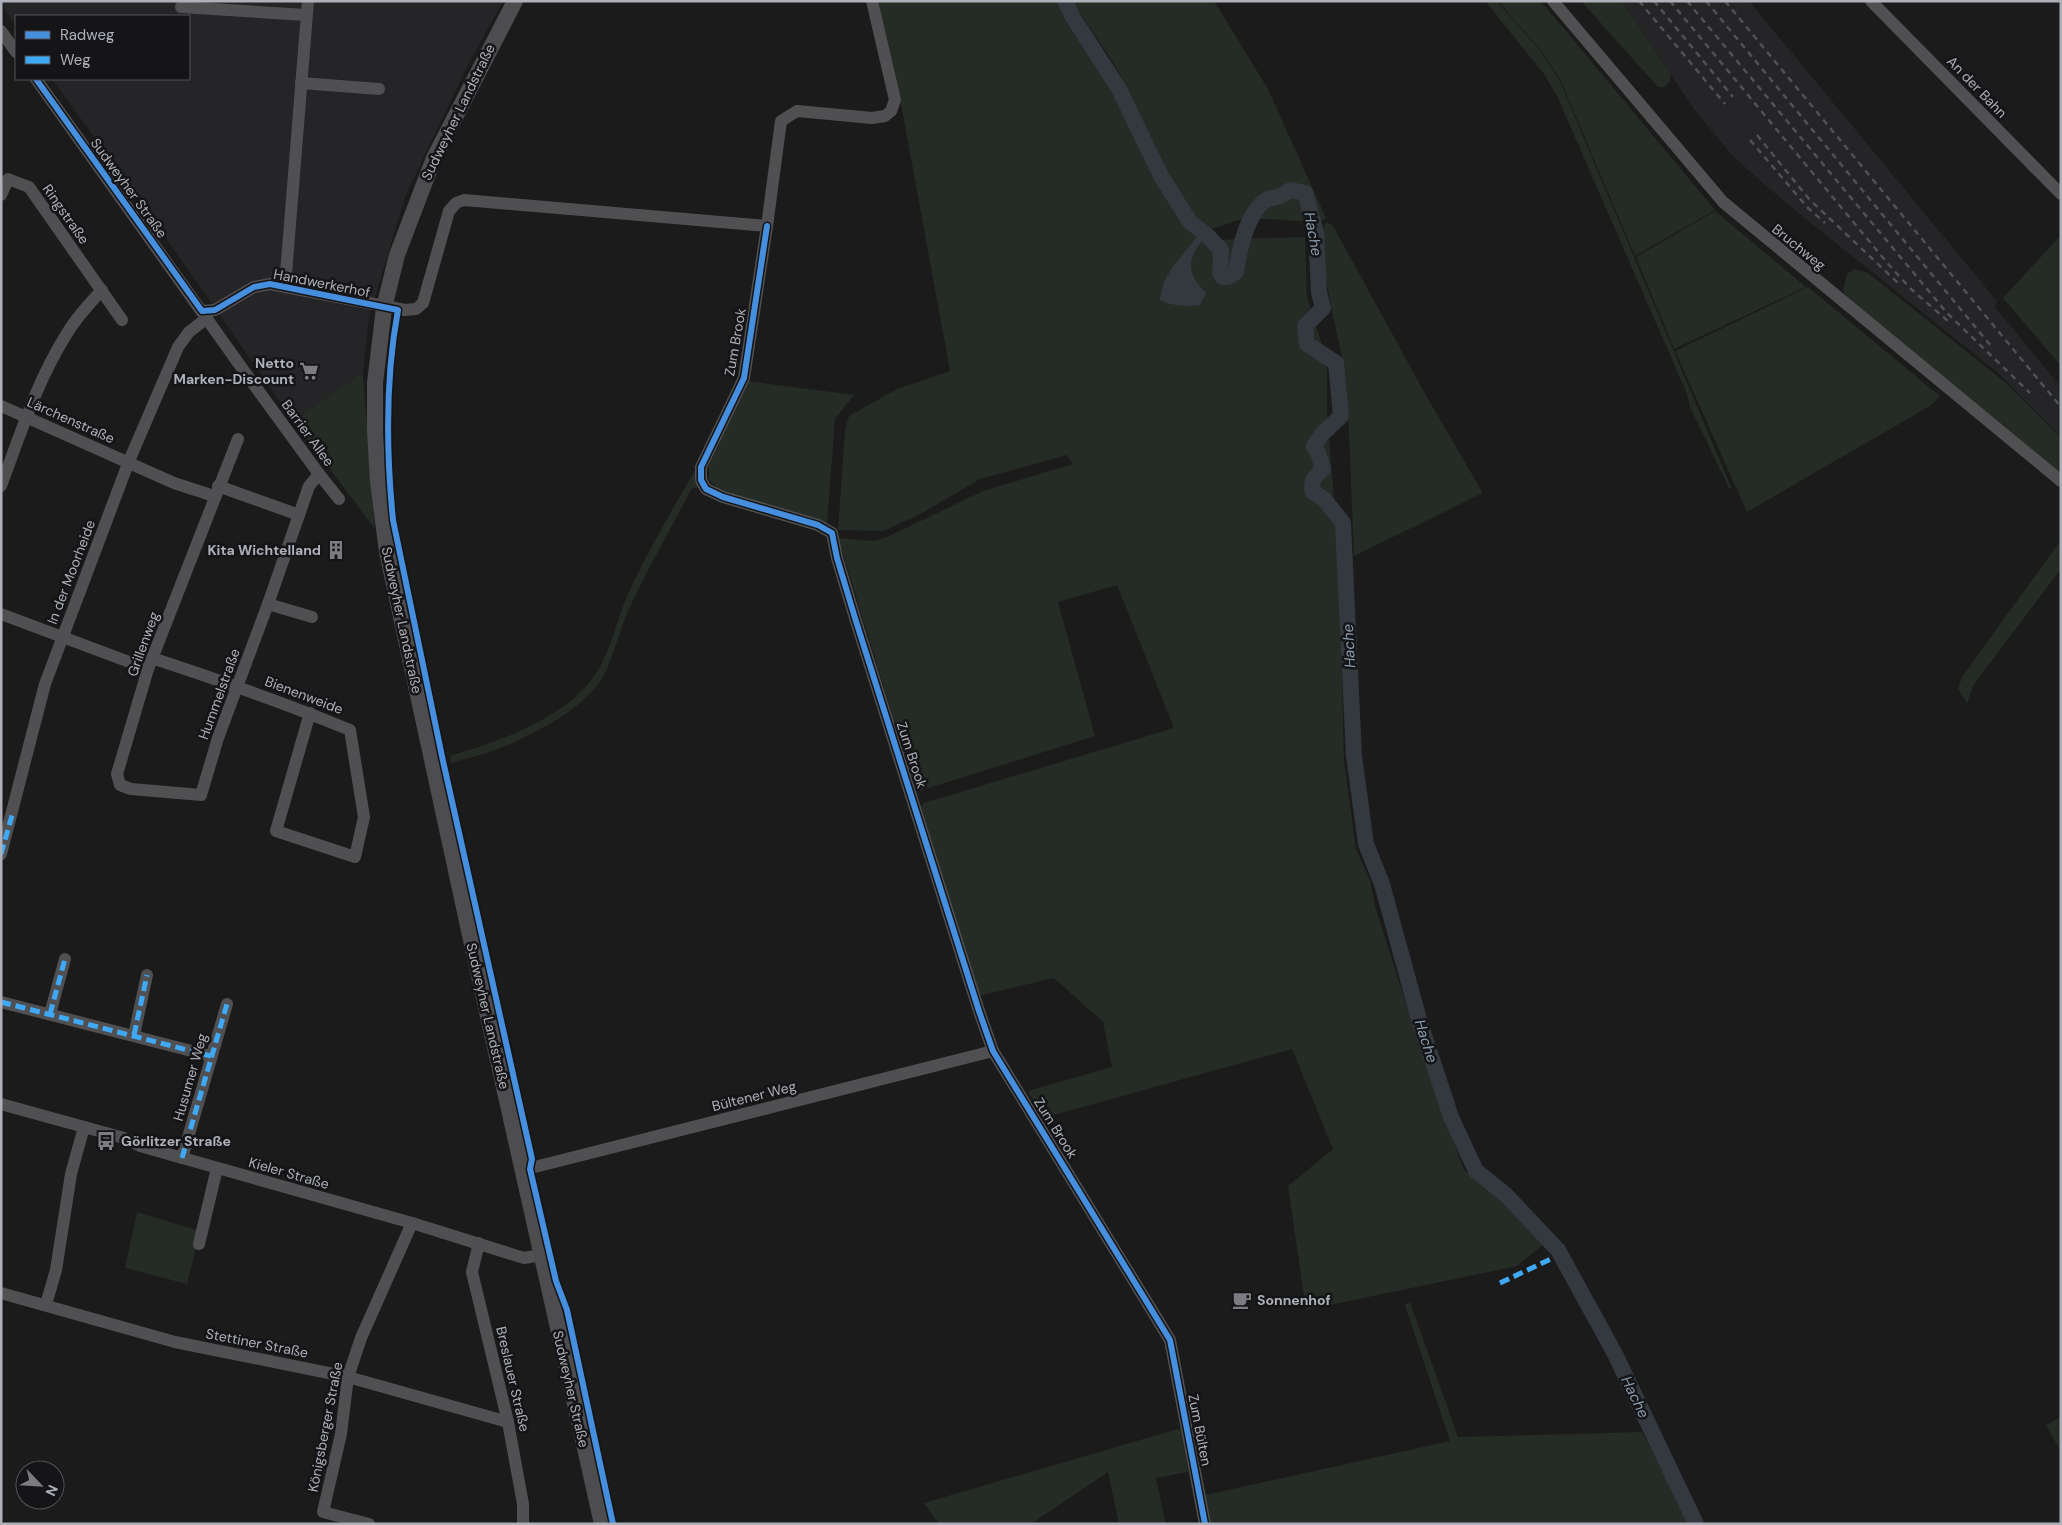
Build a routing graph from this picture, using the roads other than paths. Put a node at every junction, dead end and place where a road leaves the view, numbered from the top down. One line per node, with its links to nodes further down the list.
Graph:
1 (308, 1): 7 (street, Handwerkerhof)
2 (514, 1): 18 (main road, Sudweyher Landstraße)
3 (872, 1): 15 (street, Zum Brook)
4 (1553, 1): 26 (street, Bruchweg)
5 (1871, 1): 13 (street, An der Bahn)
6 (181, 7): 7 (street)
7 (306, 15): 11 (street, Handwerkerhof)
8 (1, 31): 9 (street)
9 (15, 51)
10 (37, 80): 19 (street, Sudweyher Straße)
11 (301, 83): 12 (street); 16 (street, Handwerkerhof)
12 (379, 89)
13 (2061, 194)
14 (1, 195): 17 (street, Ringstraße)
15 (767, 226): 18 (street); 46 (street, Zum Brook)
16 (285, 286): 18 (street, Handwerkerhof); 19 (street, Handwerkerhof)
17 (102, 290): 20 (street, Ringstraße); 22 (street)
18 (384, 308): 52 (main road, Sudweyher Landstraße)
19 (205, 315): 24 (street, In der Moorheide); 25 (street, Barrier Allee)
20 (122, 320)
21 (1, 406): 22 (street, Lärchenstraße)
22 (27, 417): 24 (street, Lärchenstraße); 27 (street)
23 (238, 439): 28 (street, Grillenweg)
24 (128, 461): 28 (street, Lärchenstraße); 34 (street, In der Moorheide)
25 (319, 474): 29 (street, Barrier Allee); 30 (street, Hummelstraße)
26 (2061, 481)
27 (1, 486)
28 (216, 491): 30 (street, Lärchenstraße); 35 (street, Grillenweg)
29 (339, 499)
30 (299, 515): 31 (street, Hummelstraße)
31 (268, 604): 33 (street); 36 (street, Hummelstraße)
32 (1, 614): 34 (street, Bienenweide)
33 (312, 617)
34 (62, 638): 35 (street, Bienenweide); 39 (street, In der Moorheide)
35 (150, 664): 36 (street, Bienenweide); 38 (street, Grillenweg)
36 (237, 686): 37 (street, Bienenweide); 38 (street, Hummelstraße)
37 (310, 713): 37 (street, Bienenweide)
38 (201, 795)
39 (1, 854)
40 (65, 959): 44 (street)
41 (147, 975): 45 (street)
42 (1, 1002): 44 (street)
43 (228, 1004): 47 (street, Husumer Weg)
44 (50, 1014): 45 (street)
45 (134, 1035): 47 (street)
46 (993, 1051): 52 (street, Bültener Weg); 59 (street, Zum Brook)
47 (211, 1056): 50 (street, Husumer Weg)
48 (1, 1104): 49 (street, Kieler Straße)
49 (84, 1127): 50 (street, Kieler Straße); 58 (street)
50 (182, 1158): 51 (street, Kieler Straße)
51 (217, 1168): 53 (street, Kieler Straße); 55 (street)
52 (523, 1170): 56 (main road, Sudweyher Landstraße)
53 (412, 1223): 54 (street, Kieler Straße); 60 (street, Königsberger Straße)
54 (479, 1243): 56 (street, Kieler Straße); 61 (street, Breslauer Straße)
55 (199, 1244)
56 (541, 1254): 64 (main road, Sudweyher Straße)
57 (1, 1293): 58 (street, Stettiner Straße)
58 (46, 1304): 60 (street, Stettiner Straße)
59 (1170, 1340): 65 (street, Zum Bülten)
60 (348, 1377): 61 (street, Stettiner Straße); 62 (street, Königsberger Straße)
61 (508, 1422): 63 (street, Breslauer Straße)
62 (369, 1524)
63 (523, 1524)
64 (602, 1524)
65 (1205, 1524)

